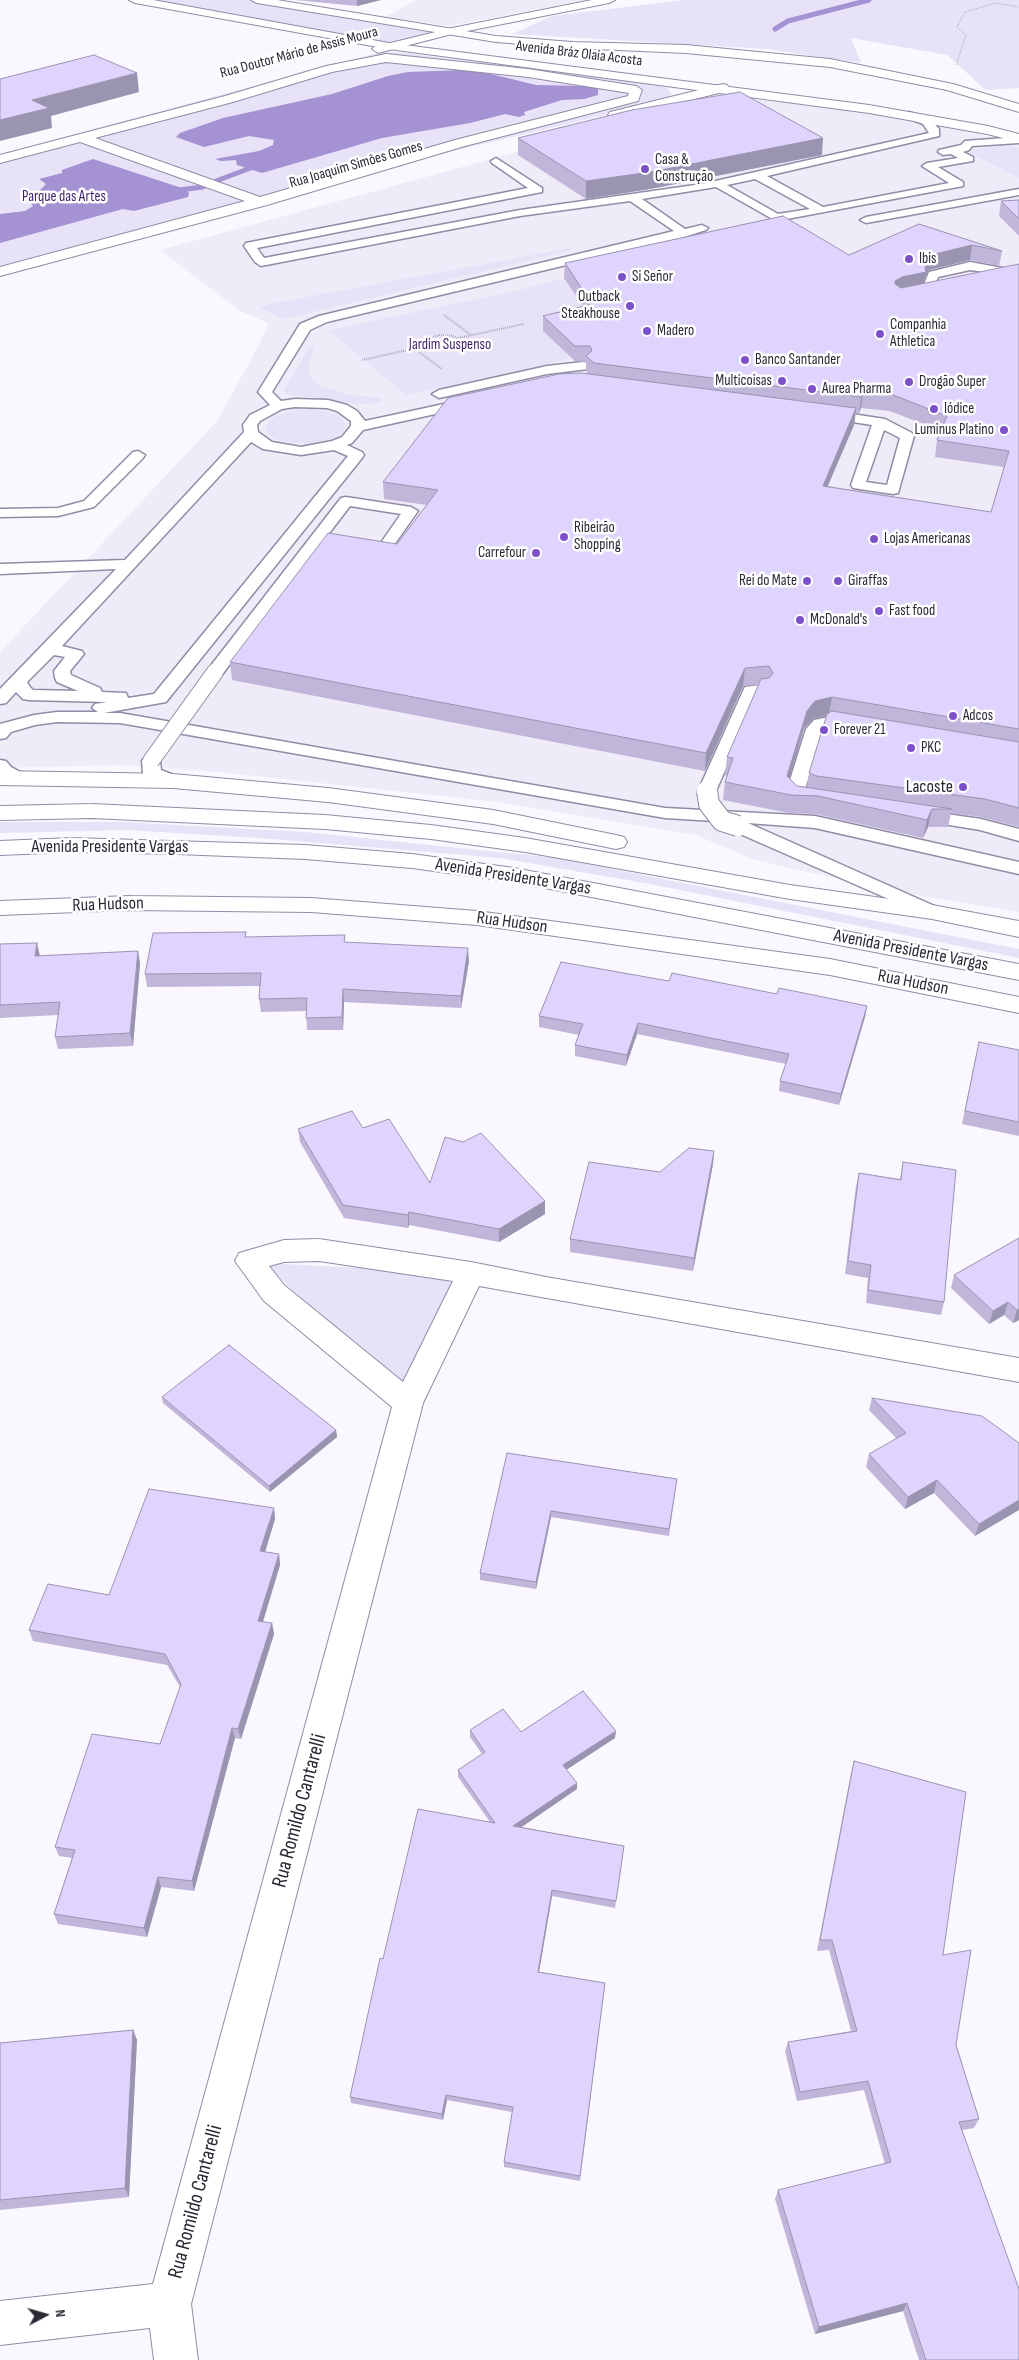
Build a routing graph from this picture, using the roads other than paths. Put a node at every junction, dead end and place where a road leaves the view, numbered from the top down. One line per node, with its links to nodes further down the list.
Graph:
1 (135, 0): 8 (street, Avenida Bráz Olaia Acosta)
2 (257, 0): 5 (street, Avenida Bráz Olaia Acosta)
3 (610, 0): 4 (street, Rua Doutor Mário de Assis Moura)
4 (493, 24): 5 (street, Rua Doutor Mário de Assis Moura); 6 (street)
5 (452, 31): 6 (street, Avenida Bráz Olaia Acosta); 8 (street, Rua Doutor Mário de Assis Moura)
6 (496, 38): 7 (street, Avenida Bráz Olaia Acosta)
7 (572, 45): 9 (street, Avenida Bráz Olaia Acosta); 10 (street)
8 (390, 46): 10 (street, Avenida Bráz Olaia Acosta); 20 (street, Rua Doutor Mário de Assis Moura)
9 (674, 48): 11 (street); 13 (street, Avenida Bráz Olaia Acosta)
10 (565, 70): 11 (street, Avenida Bráz Olaia Acosta)
11 (632, 77): 12 (street, Avenida Bráz Olaia Acosta)
12 (723, 88): 14 (street, Avenida Bráz Olaia Acosta); 32 (street, Rua Joaquim Simões Gomes)
13 (1019, 108)
14 (909, 114): 16 (street, Avenida Bráz Olaia Acosta); 27 (lane)
15 (1019, 114): 16 (street)
16 (990, 121): 18 (street, Avenida Bráz Olaia Acosta)
17 (85, 139): 22 (street); 32 (street); 32 (street)
18 (1019, 139): 19 (lane)
19 (969, 143): 21 (lane); 27 (lane)
20 (0, 150)
21 (952, 150): 23 (lane); 34 (lane)
22 (21, 154): 24 (street); 26 (street)
23 (930, 154)
24 (0, 159)
25 (496, 160): 31 (lane)
26 (0, 168)
27 (759, 176): 28 (lane); 34 (lane)
28 (718, 184): 30 (lane); 34 (lane)
29 (1019, 192): 36 (lane)
30 (656, 195): 31 (lane); 33 (lane)
31 (634, 198): 37 (lane)
32 (266, 204): 38 (street); 41 (street, Rua Joaquim Simões Gomes)
33 (672, 206)
34 (821, 211)
35 (687, 217): 37 (lane)
36 (866, 220)
37 (684, 233): 46 (lane)
38 (0, 272)
39 (1017, 274): 40 (lane); 42 (lane)
40 (980, 281)
41 (0, 282)
42 (945, 288)
43 (583, 366): 44 (lane)
44 (430, 396)
45 (480, 400): 51 (lane)
46 (278, 406): 49 (lane); 52 (lane)
47 (372, 410): 49 (lane)
48 (808, 412): 50 (lane)
49 (352, 414): 51 (lane)
50 (880, 422): 50 (lane)
51 (358, 427): 53 (lane)
52 (251, 433): 53 (lane); 57 (lane)
53 (336, 445): 63 (lane)
54 (138, 455): 55 (lane)
55 (0, 513)
56 (317, 539): 56 (lane); 69 (lane, bridge)
57 (129, 564): 58 (lane); 59 (lane)
58 (0, 569)
59 (50, 649): 60 (lane); 63 (lane)
60 (18, 681): 62 (lane); 63 (lane)
61 (761, 690): 78 (lane, bridge)
62 (0, 699)
63 (105, 702): 64 (lane); 66 (lane)
64 (120, 718): 66 (lane); 75 (lane)
65 (872, 729): 70 (lane)
66 (3, 731)
67 (0, 765): 68 (lane)
68 (9, 778): 69 (street)
69 (172, 782): 76 (street)
70 (831, 804)
71 (0, 813): 76 (street, Avenida Presidente Vargas)
72 (904, 814): 73 (lane)
73 (1019, 835)
74 (0, 848): 80 (street, Avenida Presidente Vargas)
75 (1019, 868)
76 (790, 892): 78 (street, Avenida Presidente Vargas)
77 (0, 908): 81 (street, Rua Hudson)
78 (932, 912): 79 (street, Avenida Presidente Vargas)
79 (1019, 929)
80 (1019, 972)
81 (1019, 1005)
82 (471, 1273): 83 (street); 84 (street, Rua Romildo Cantarelli); 84 (street)
83 (1019, 1370)
84 (408, 1403): 85 (street, Rua Romildo Cantarelli)
85 (169, 2304): 86 (street); 87 (street, Rua Romildo Cantarelli)
86 (0, 2324)
87 (176, 2360)

